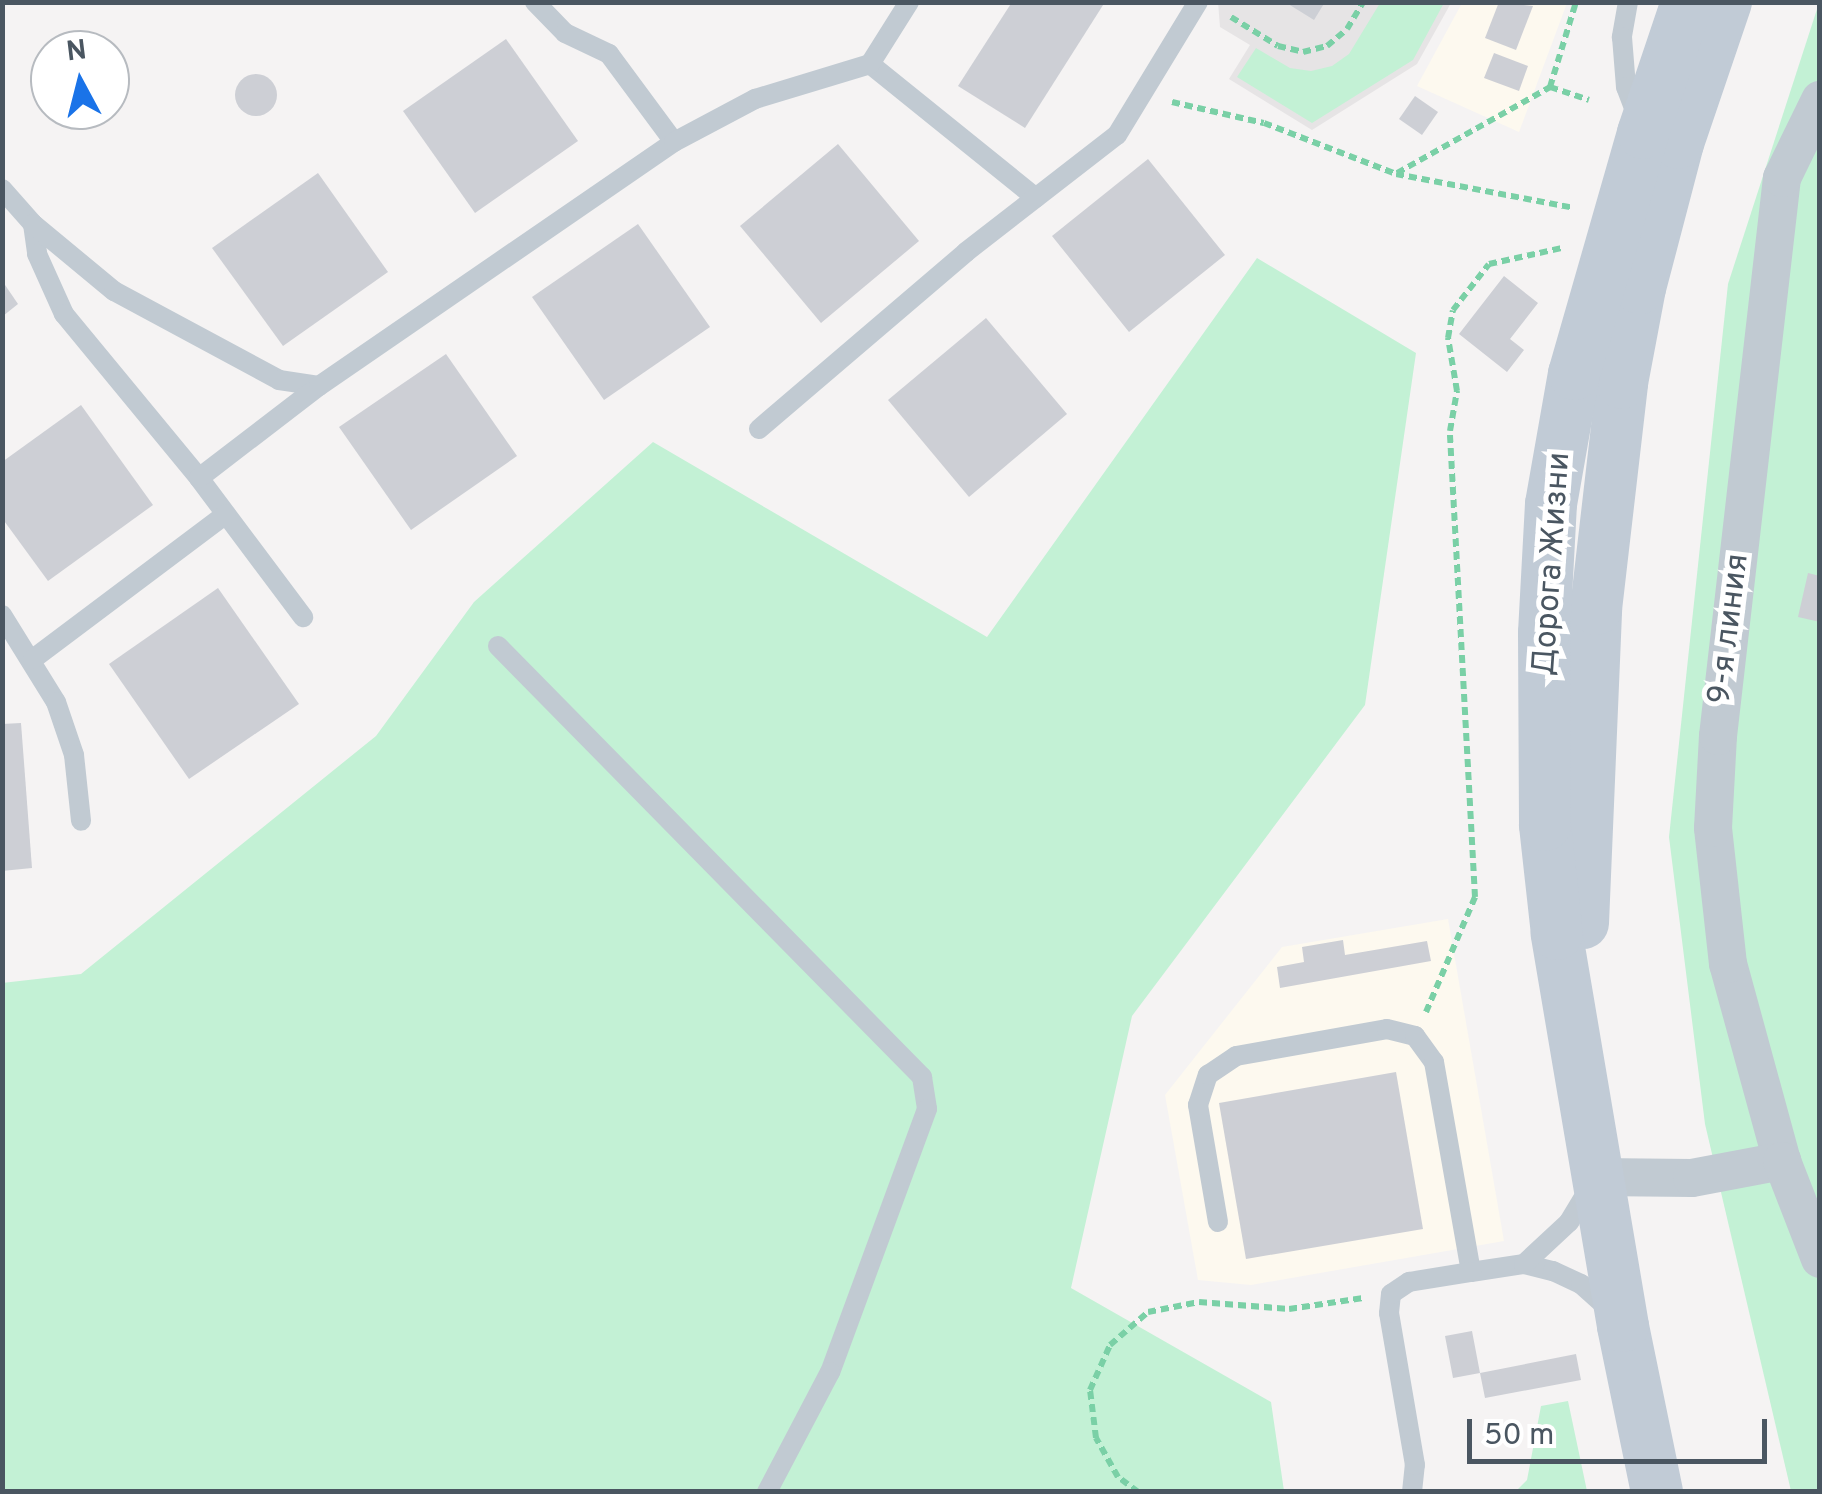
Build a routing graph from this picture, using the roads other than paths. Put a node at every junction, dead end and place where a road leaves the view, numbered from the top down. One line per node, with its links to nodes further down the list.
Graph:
1 (535, 2): 10 (lane)
2 (909, 2): 7 (lane)
3 (1198, 2): 12 (lane)
4 (1628, 2): 9 (lane)
5 (1687, 2): 9 (main road, Дорога Жизни)
6 (1726, 2): 23 (main road, Дорога Жизни)
7 (870, 64): 10 (lane); 12 (lane)
8 (1820, 100): 24 (street, 9-я линия)
9 (1643, 133): 23 (main road, Дорога Жизни)
10 (674, 142): 14 (lane)
11 (2, 189): 13 (lane)
12 (1036, 198): 15 (lane)
13 (33, 224): 14 (lane); 16 (lane)
14 (318, 386): 16 (lane)
15 (759, 429)
16 (199, 478): 17 (lane)
17 (226, 514): 19 (lane); 21 (lane)
18 (2, 615): 21 (lane)
19 (303, 617)
20 (498, 646): 31 (lane)
21 (33, 660): 22 (lane)
22 (80, 821)
23 (1582, 1080): 25 (main road, Дорога Жизни)
24 (1782, 1161): 25 (street); 27 (street, 9-я линия)
25 (1597, 1178): 28 (lane); 30 (main road, Дорога Жизни)
26 (1218, 1222): 29 (lane)
27 (1820, 1260)
28 (1524, 1264): 29 (lane); 30 (lane)
29 (1471, 1272): 32 (lane)
30 (1623, 1326): 33 (main road, Дорога Жизни)
31 (767, 1492)
32 (1412, 1492)
33 (1657, 1492)

